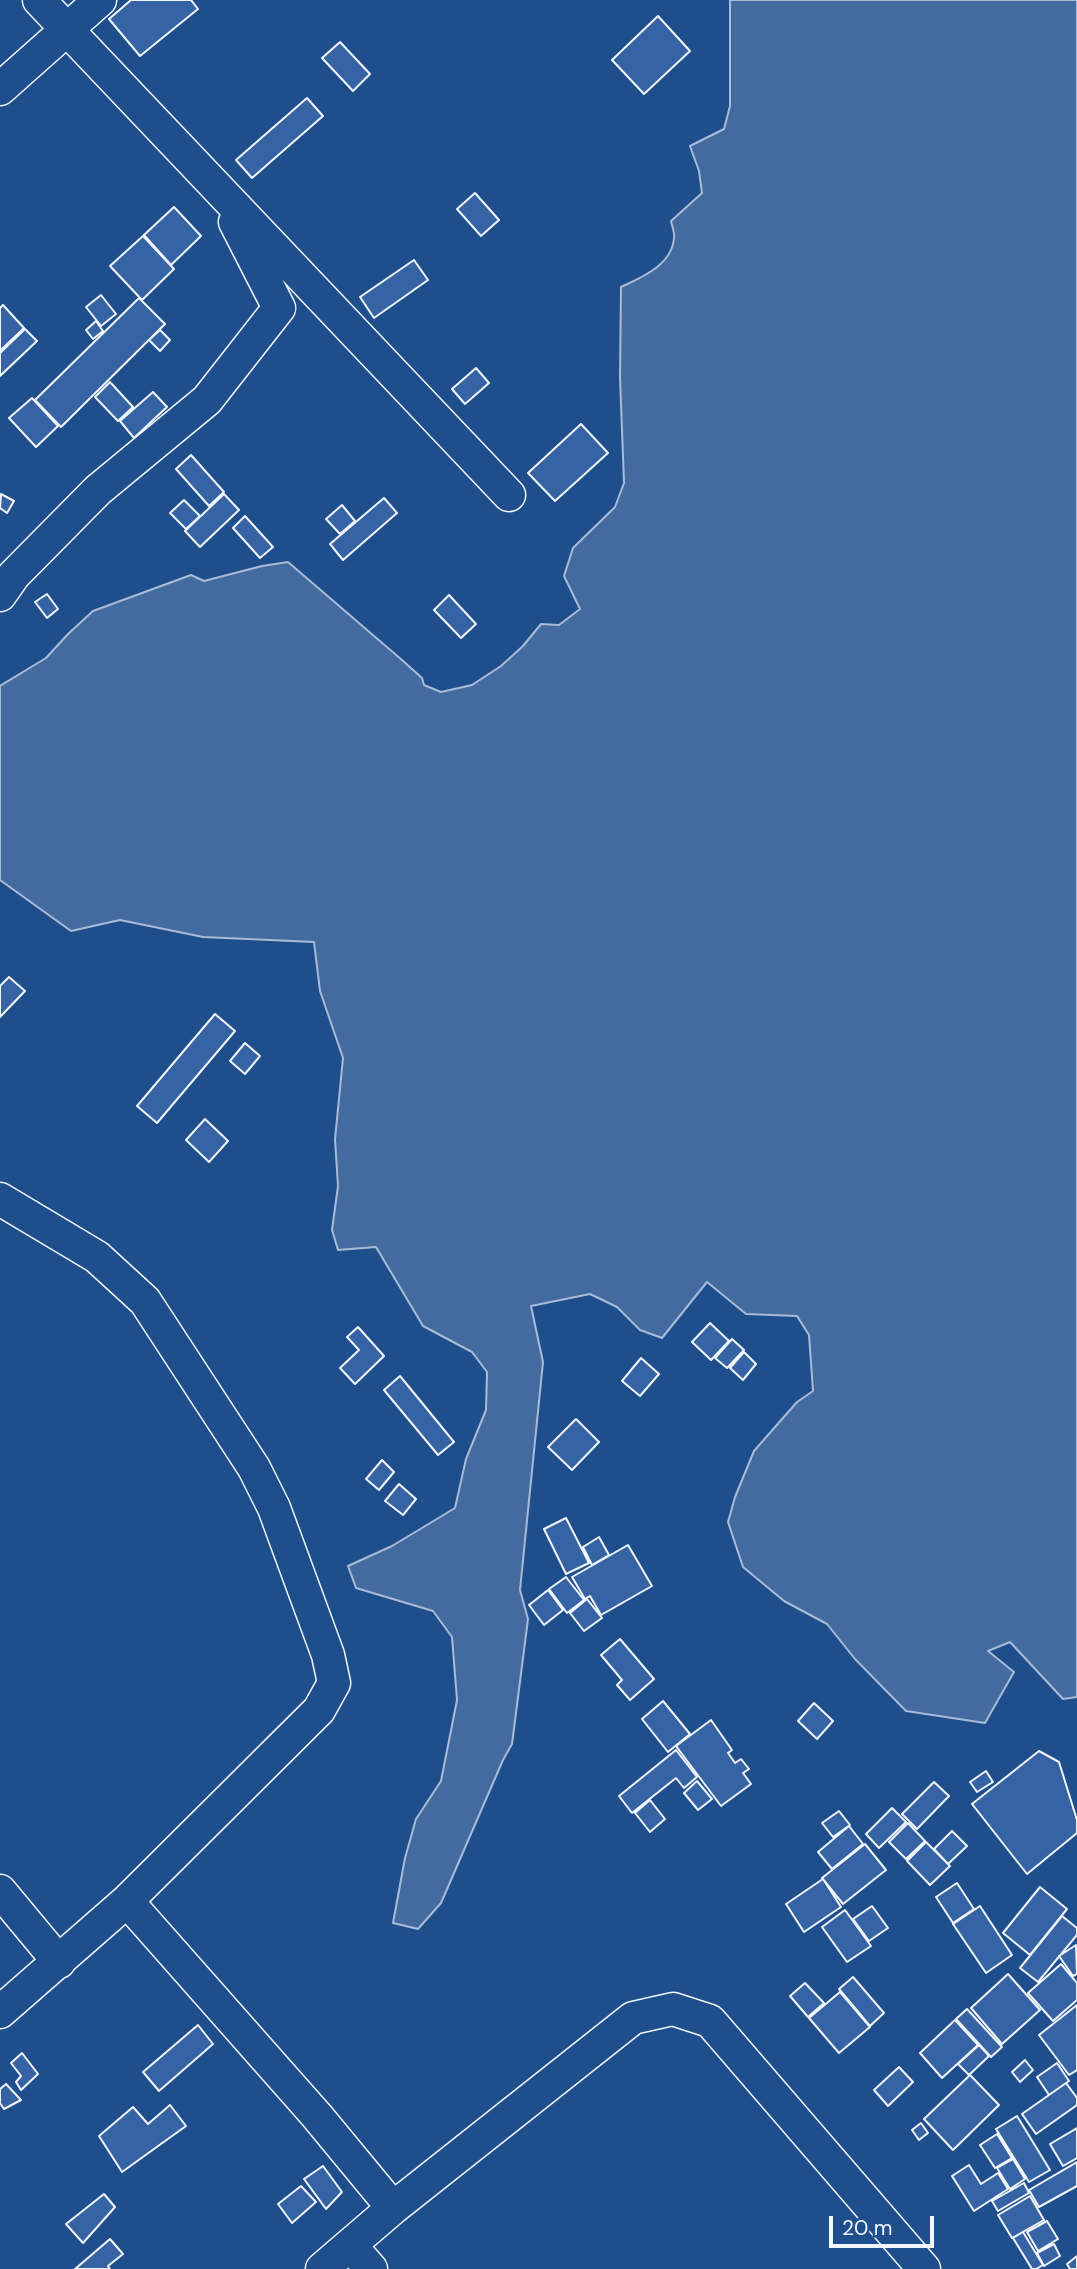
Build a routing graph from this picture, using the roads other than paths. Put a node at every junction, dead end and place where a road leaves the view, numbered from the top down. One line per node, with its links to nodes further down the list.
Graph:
1 (39, 0): 3 (street)
2 (100, 0): 3 (street)
3 (66, 30): 4 (street); 5 (street)
4 (0, 89)
5 (219, 190): 6 (street); 7 (street)
6 (509, 495)
7 (0, 595)
8 (0, 1199): 10 (street)
9 (0, 1891): 11 (street)
10 (127, 1900): 11 (street); 13 (street)
11 (59, 1962): 12 (street)
12 (0, 2012)
13 (393, 2208): 14 (street); 17 (street)
14 (350, 2245): 15 (street); 16 (street)
15 (321, 2269)
16 (371, 2269)
17 (924, 2269)

